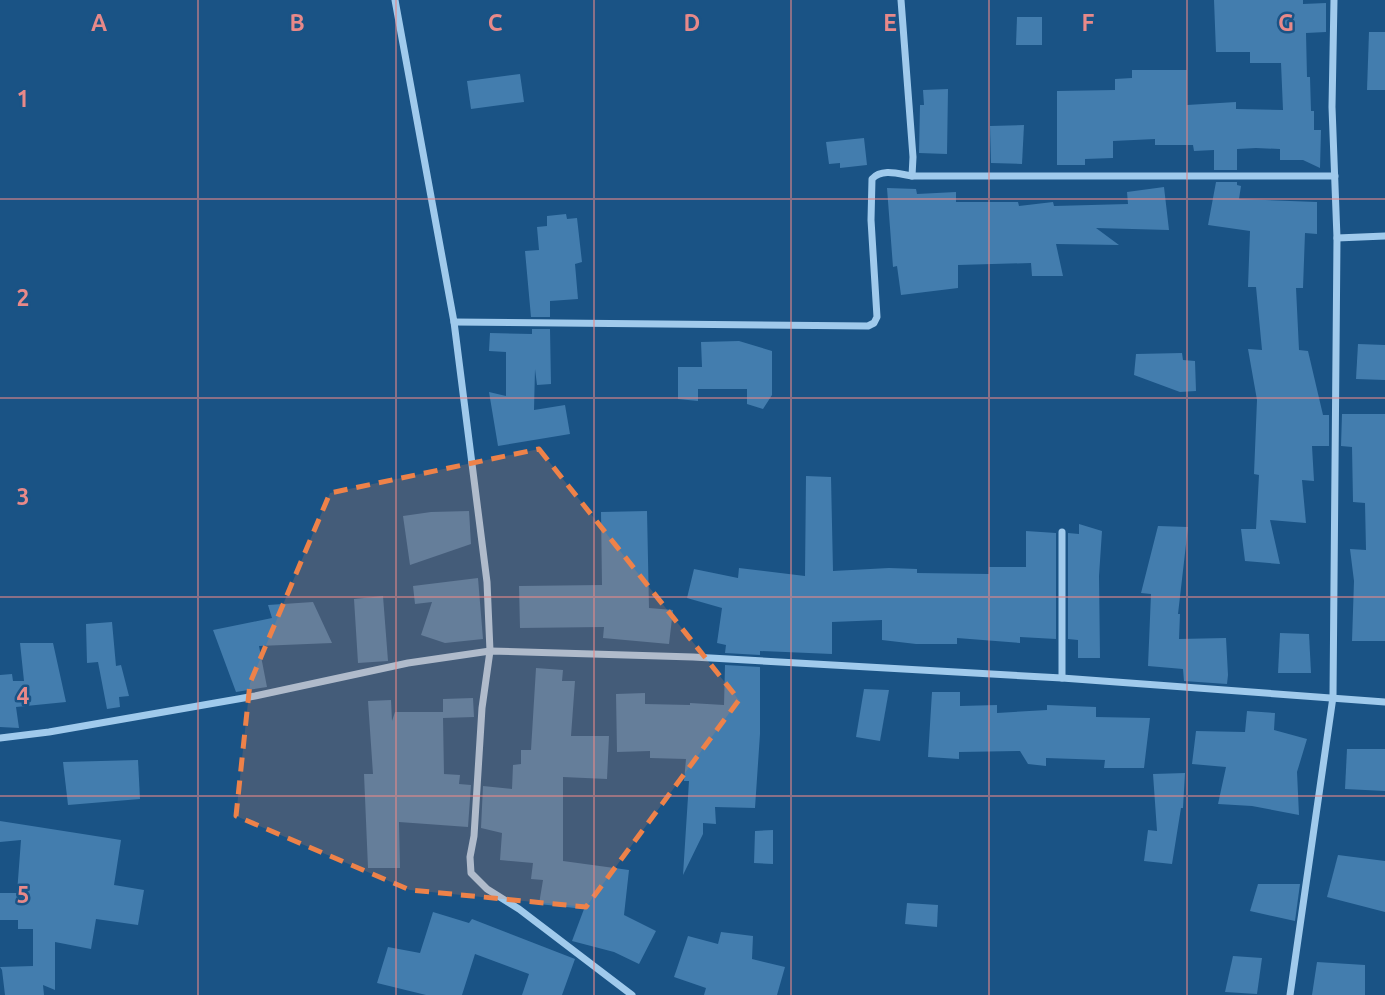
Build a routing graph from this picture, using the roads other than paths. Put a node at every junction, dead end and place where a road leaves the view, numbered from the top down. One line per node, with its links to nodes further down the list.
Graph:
1 (395, 0): 8 (street)
2 (901, 0): 4 (street)
3 (1334, 0): 5 (street)
4 (912, 176): 5 (street); 8 (street)
5 (1335, 176): 7 (street)
6 (1385, 236): 7 (street)
7 (1337, 238): 12 (street)
8 (454, 322): 10 (street)
9 (1062, 532): 11 (street)
10 (490, 651): 11 (street); 14 (street); 15 (street)
11 (1062, 678): 12 (street)
12 (1333, 697): 13 (street); 16 (street)
13 (1385, 702)
14 (0, 738)
15 (632, 995)
16 (1290, 995)

